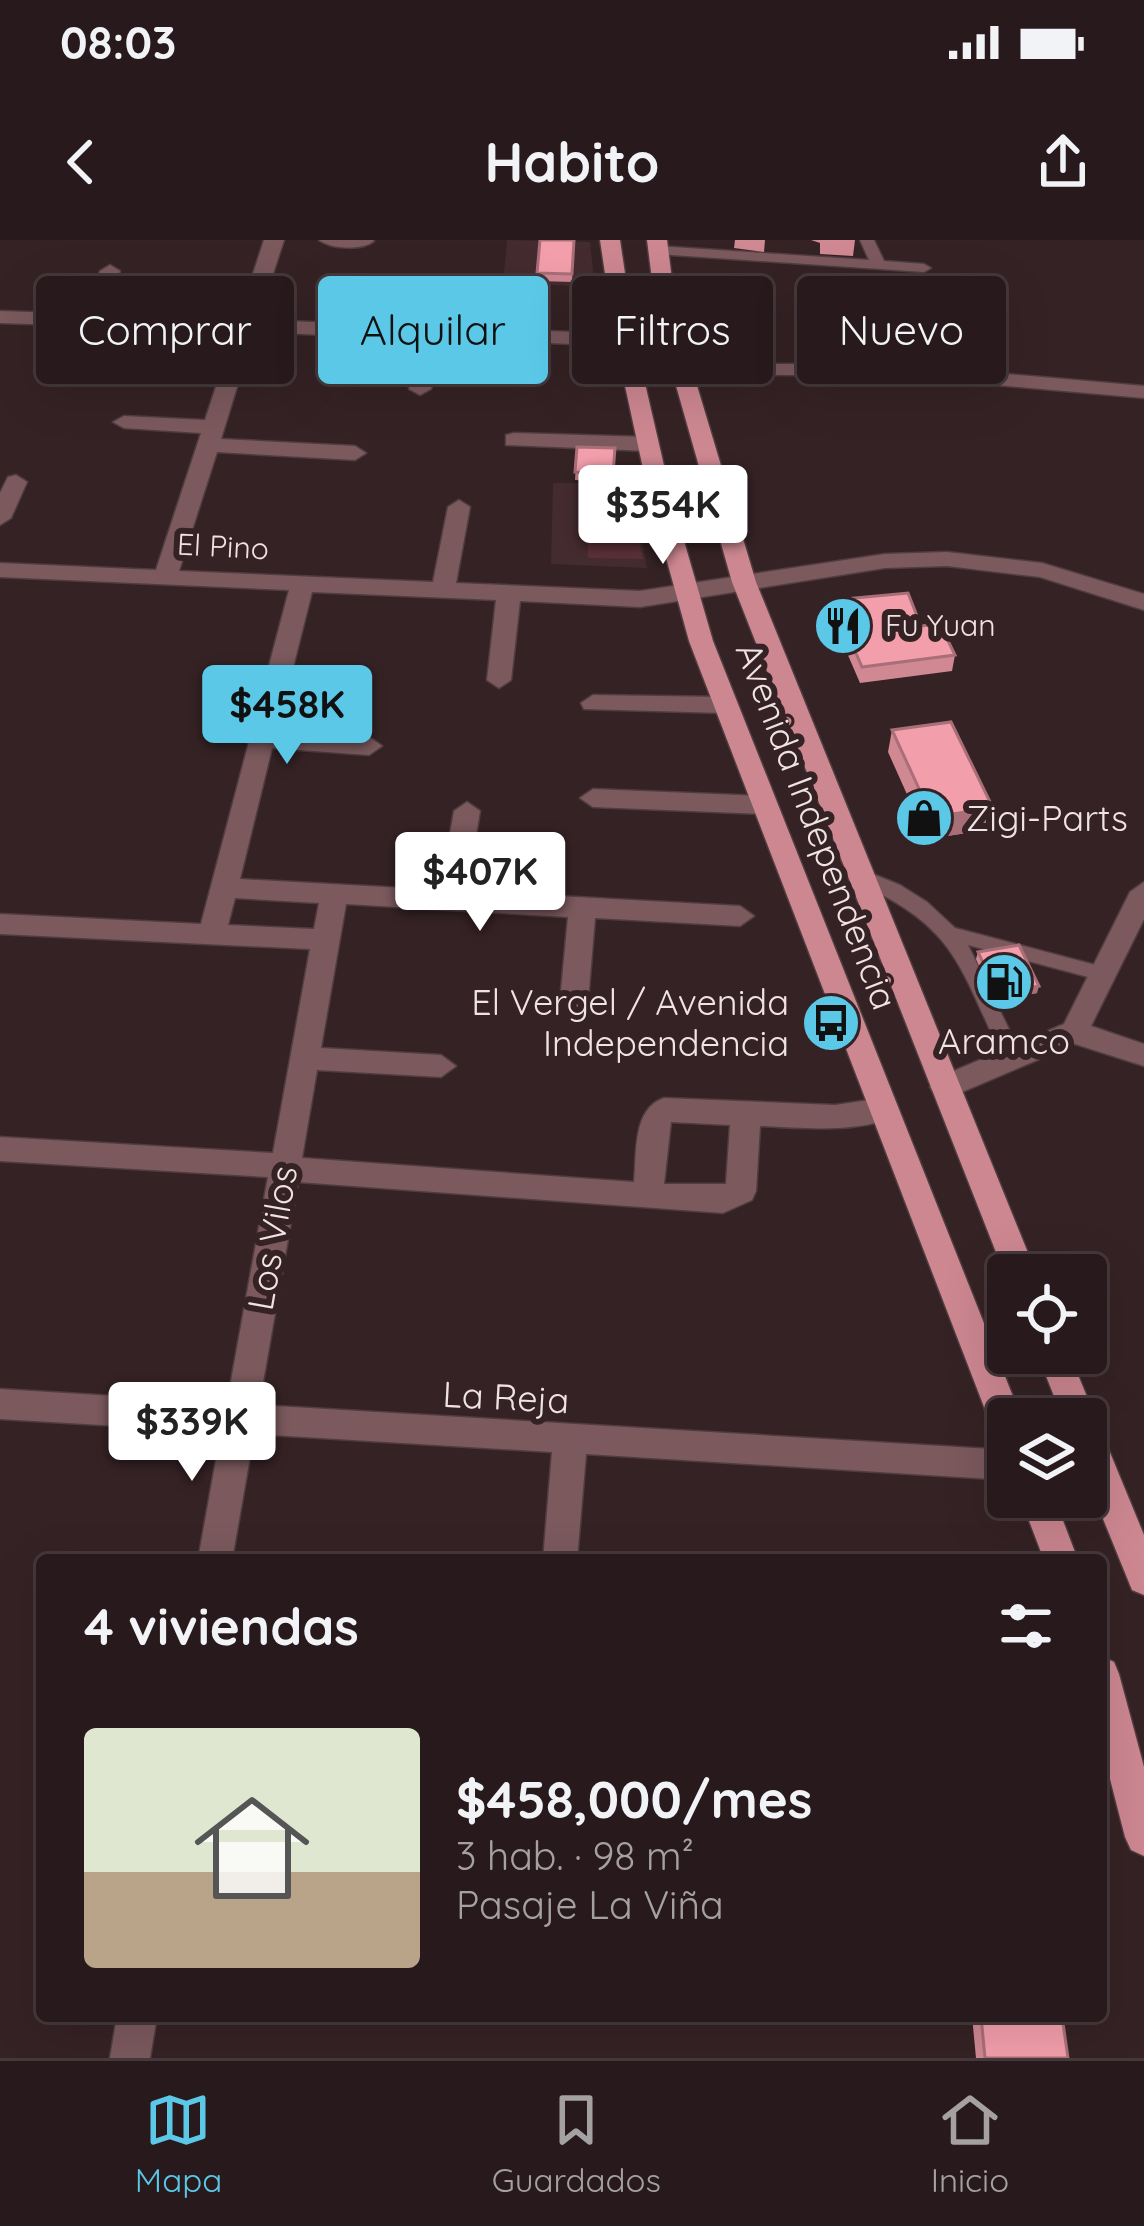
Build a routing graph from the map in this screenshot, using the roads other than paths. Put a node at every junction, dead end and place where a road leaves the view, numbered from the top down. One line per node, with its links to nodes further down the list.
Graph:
1 (274, 240): 11 (street)
2 (329, 240): 5 (street)
3 (610, 240): 12 (main road, Avenida Independencia)
4 (867, 240): 7 (lane)
5 (364, 241)
6 (657, 245): 7 (lane); 13 (main road, Avenida Independencia)
7 (878, 264): 8 (lane)
8 (924, 268)
9 (110, 272): 10 (street)
10 (108, 276)
11 (262, 276)
12 (615, 276)
13 (663, 276)
14 (0, 317): 15 (street)
15 (36, 318)
16 (773, 370): 22 (street)
17 (228, 384): 24 (street)
18 (421, 384): 21 (street)
19 (635, 384): 26 (main road, Avenida Independencia)
20 (684, 384): 33 (main road, Avenida Independencia)
21 (420, 388)
22 (1144, 392)
23 (124, 422): 24 (street)
24 (211, 436): 27 (street); 32 (street)
25 (514, 440): 26 (street)
26 (649, 444): 37 (main road, Avenida Independencia)
27 (355, 453)
28 (16, 482): 30 (street)
29 (459, 507): 35 (street)
30 (0, 518)
31 (0, 570): 32 (street, El Pino)
32 (165, 578): 34 (street, El Pino)
33 (744, 582): 37 (street, El Pino); 38 (street, El Pino); 47 (main road, Avenida Independencia)
34 (302, 584): 35 (street, El Pino); 42 (street)
35 (443, 590): 36 (street, El Pino)
36 (509, 593): 37 (street, El Pino); 39 (street)
37 (687, 595): 41 (main road, Avenida Independencia)
38 (1144, 602)
39 (499, 680)
40 (593, 704): 41 (street)
41 (724, 705): 45 (main road, Avenida Independencia)
42 (262, 740): 43 (street); 48 (street)
43 (368, 746)
44 (593, 798): 45 (street)
45 (763, 805): 66 (main road, Avenida Independencia)
46 (467, 811): 51 (street)
47 (858, 875): 56 (lane); 65 (main road, Avenida Independencia)
48 (224, 888): 50 (street); 55 (street)
49 (1144, 892): 58 (street)
50 (334, 894): 51 (street); 57 (street, Los Vilos)
51 (452, 901): 52 (street)
52 (582, 908): 53 (street); 59 (street)
53 (740, 916)
54 (0, 924): 55 (street)
55 (212, 934): 57 (street)
56 (956, 935): 58 (lane); 63 (lane)
57 (326, 940): 62 (street, Los Vilos)
58 (1103, 974): 60 (street)
59 (574, 1001)
60 (1074, 1032): 61 (street); 63 (street)
61 (1144, 1055)
62 (304, 1058): 64 (street); 69 (street, Los Vilos)
63 (1013, 1058): 65 (street)
64 (441, 1066)
65 (945, 1087): 71 (main road, Avenida Independencia)
66 (883, 1110): 67 (street); 72 (main road, Avenida Independencia)
67 (746, 1113): 70 (street); 70 (street)
68 (0, 1149): 69 (street)
69 (284, 1167): 70 (street); 74 (street, Los Vilos)
70 (648, 1195)
71 (1013, 1254)
72 (998, 1398)
73 (0, 1405): 74 (street, La Reja)
74 (238, 1420): 75 (street, La Reja); 79 (street, Los Vilos)
75 (571, 1440): 76 (street, La Reja); 80 (street)
76 (987, 1464)
77 (1107, 1487): 82 (main road)
78 (1044, 1518): 81 (main road)
79 (215, 1554)
80 (561, 1554)
81 (1059, 1554)
82 (1144, 1578)
83 (1107, 1695): 84 (main road)
84 (1142, 1819)
85 (136, 2022): 86 (street)
86 (130, 2058)

